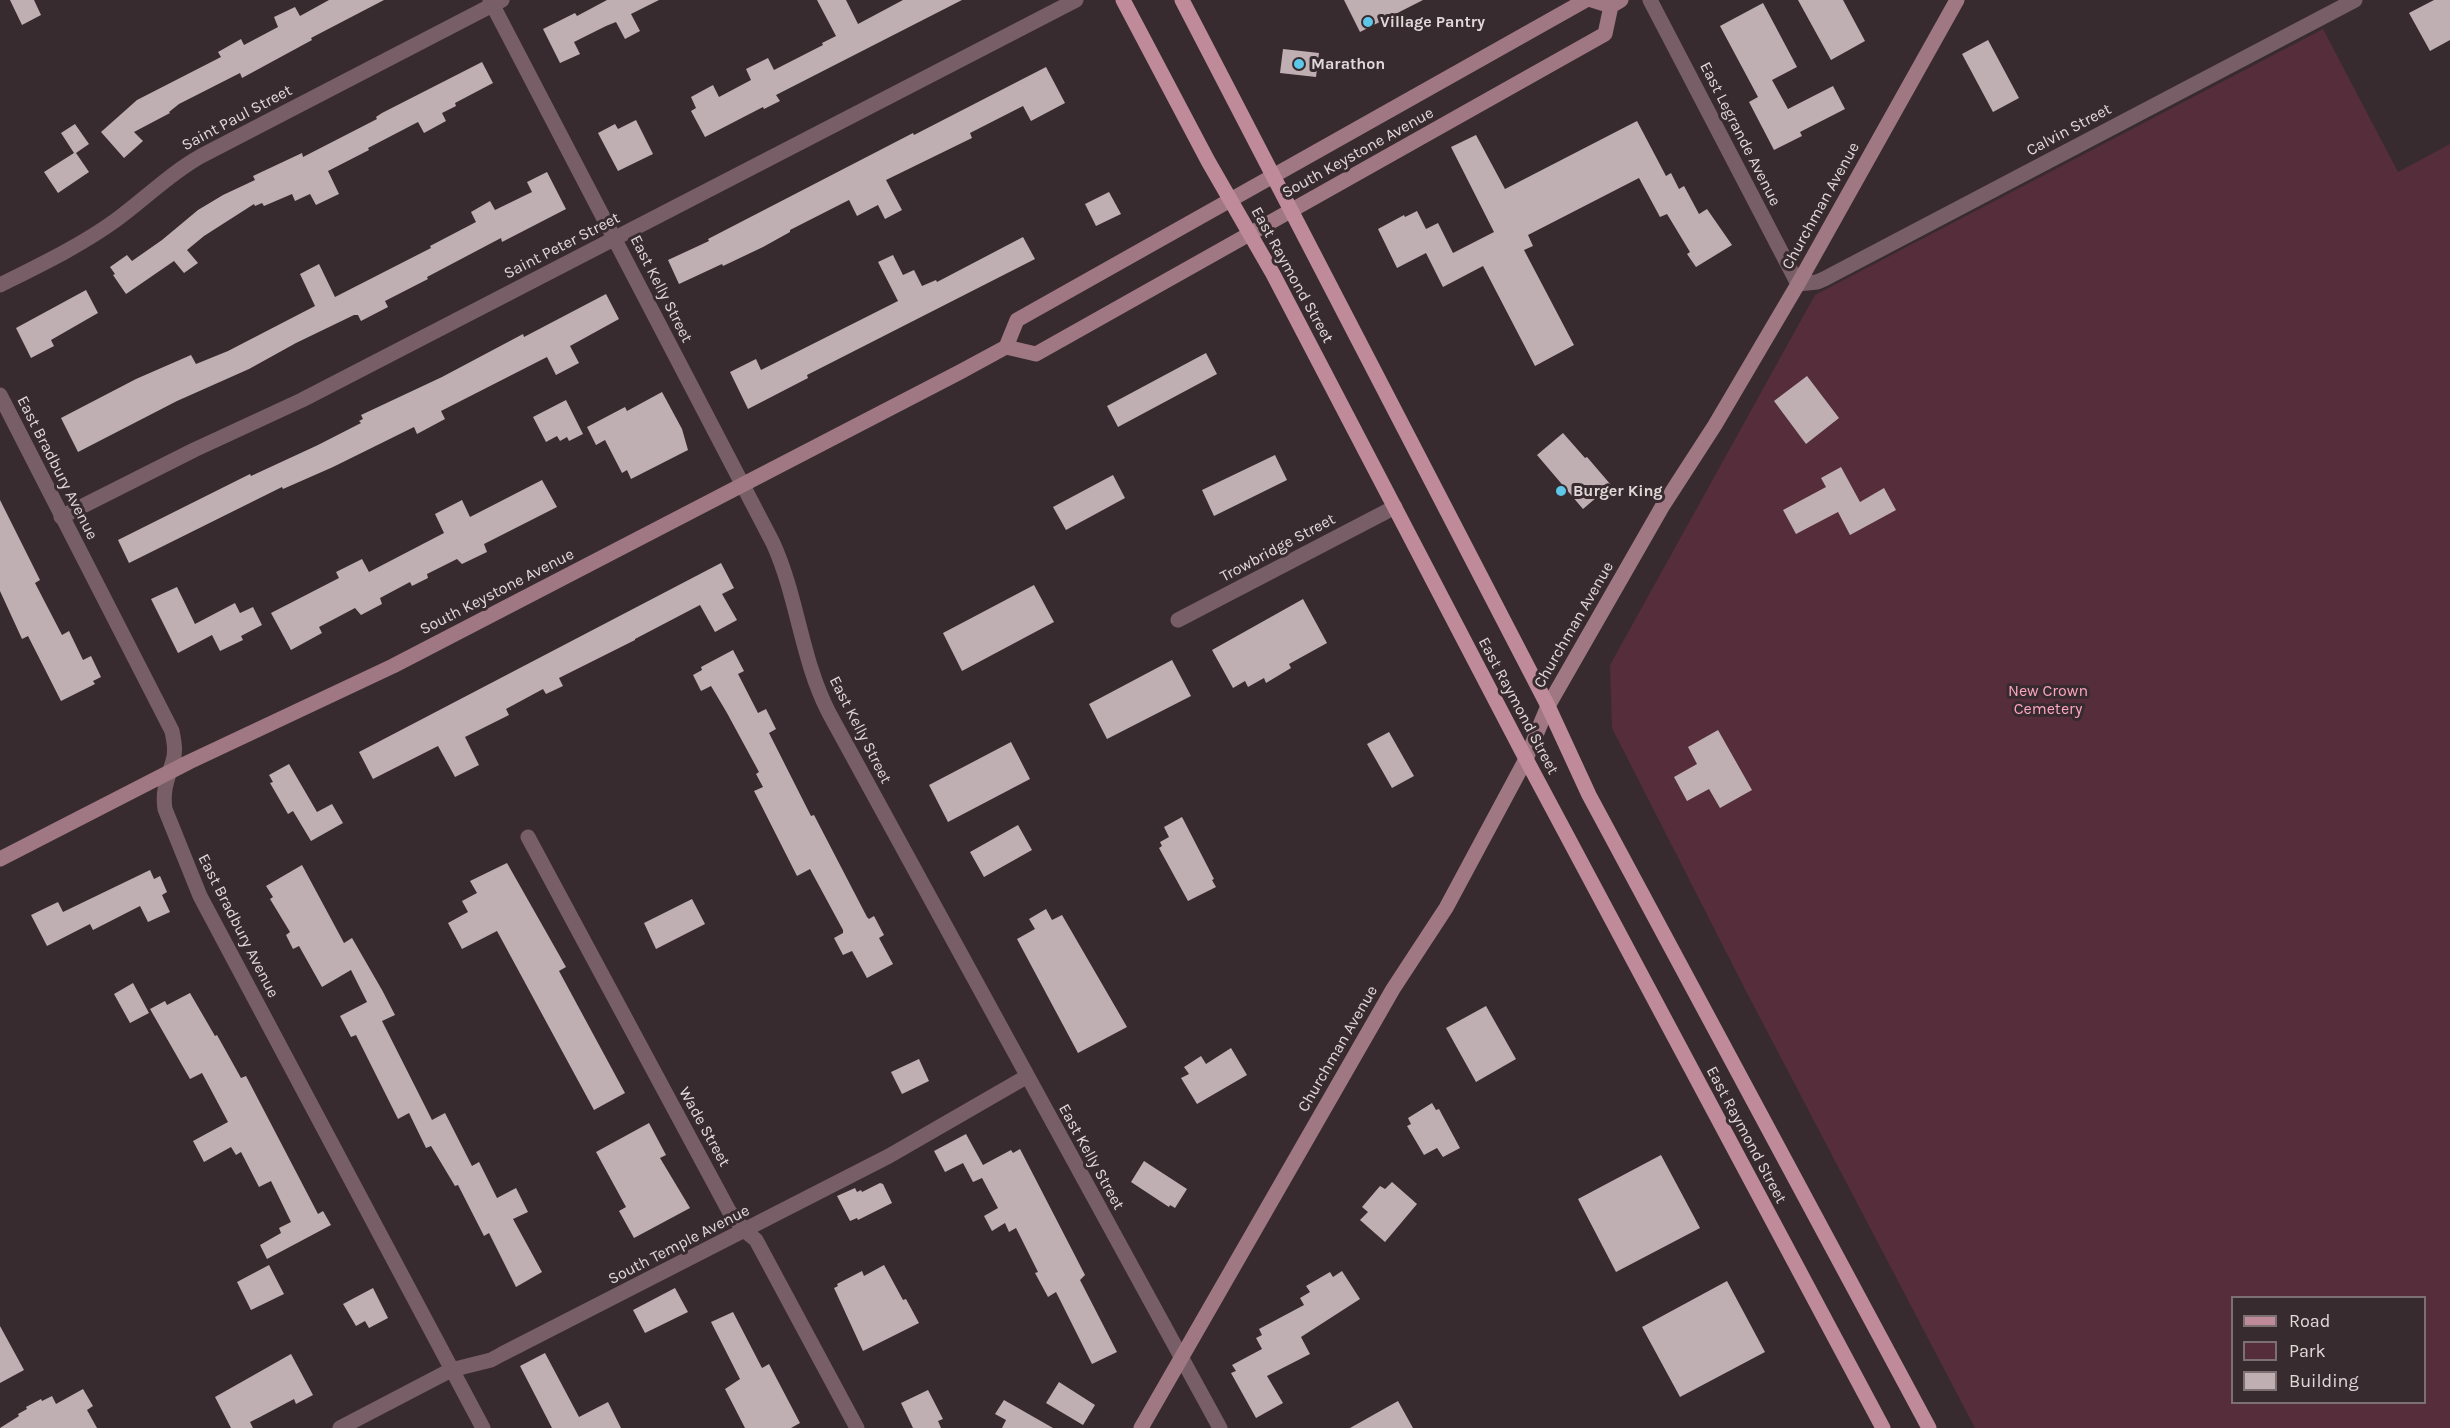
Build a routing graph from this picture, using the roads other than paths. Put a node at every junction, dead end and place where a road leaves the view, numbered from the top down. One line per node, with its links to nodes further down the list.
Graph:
1 (1076, 0): 15 (street, Saint Peter Street)
2 (1123, 0): 12 (main road, East Raymond Street)
3 (1182, 0): 11 (main road, East Raymond Street)
4 (1586, 0): 11 (main road, South Keystone Avenue)
5 (1592, 0): 10 (main road, South Keystone Avenue)
6 (1650, 0): 16 (street, East Legrande Avenue)
7 (1957, 0): 16 (main road, Churchman Avenue)
8 (2355, 0): 16 (street, Calvin Street)
9 (495, 2): 15 (street, East Kelly Street); 17 (street, Saint Paul Street)
10 (1616, 3): 13 (main road, South Keystone Avenue)
11 (1274, 175): 12 (main road, South Keystone Avenue); 13 (main road, East Raymond Street)
12 (1230, 200): 14 (main road, East Raymond Street); 18 (main road, South Keystone Avenue)
13 (1292, 211): 14 (main road, South Keystone Avenue); 24 (main road, East Raymond Street)
14 (1250, 234): 18 (main road, South Keystone Avenue); 21 (main road, East Raymond Street)
15 (615, 239): 20 (street, East Kelly Street); 22 (street, Saint Peter Street)
16 (1798, 284): 24 (main road, Churchman Avenue)
17 (0, 285)
18 (1006, 347): 20 (main road, South Keystone Avenue)
19 (0, 395): 22 (street, East Bradbury Avenue)
20 (742, 485): 26 (main road, South Keystone Avenue); 29 (street, East Kelly Street)
21 (1395, 507): 23 (street, Trowbridge Street); 25 (main road, East Raymond Street)
22 (62, 517): 26 (street, East Bradbury Avenue)
23 (1178, 620)
24 (1548, 706): 25 (main road, Churchman Avenue); 39 (main road, East Raymond Street)
25 (1526, 759): 31 (main road, Churchman Avenue); 38 (main road, East Raymond Street)
26 (168, 772): 28 (main road, South Keystone Avenue); 32 (street, East Bradbury Avenue)
27 (528, 837): 30 (street, Wade Street)
28 (0, 859)
29 (1026, 1077): 30 (street, South Temple Avenue); 31 (street, East Kelly Street)
30 (745, 1231): 32 (street, South Temple Avenue); 35 (street, Wade Street)
31 (1181, 1357): 36 (main road, Churchman Avenue); 37 (street, East Kelly Street)
32 (451, 1370): 33 (street, South Temple Avenue); 34 (street, East Bradbury Avenue)
33 (340, 1428)
34 (483, 1428)
35 (857, 1428)
36 (1141, 1428)
37 (1220, 1428)
38 (1883, 1428)
39 (1929, 1428)

